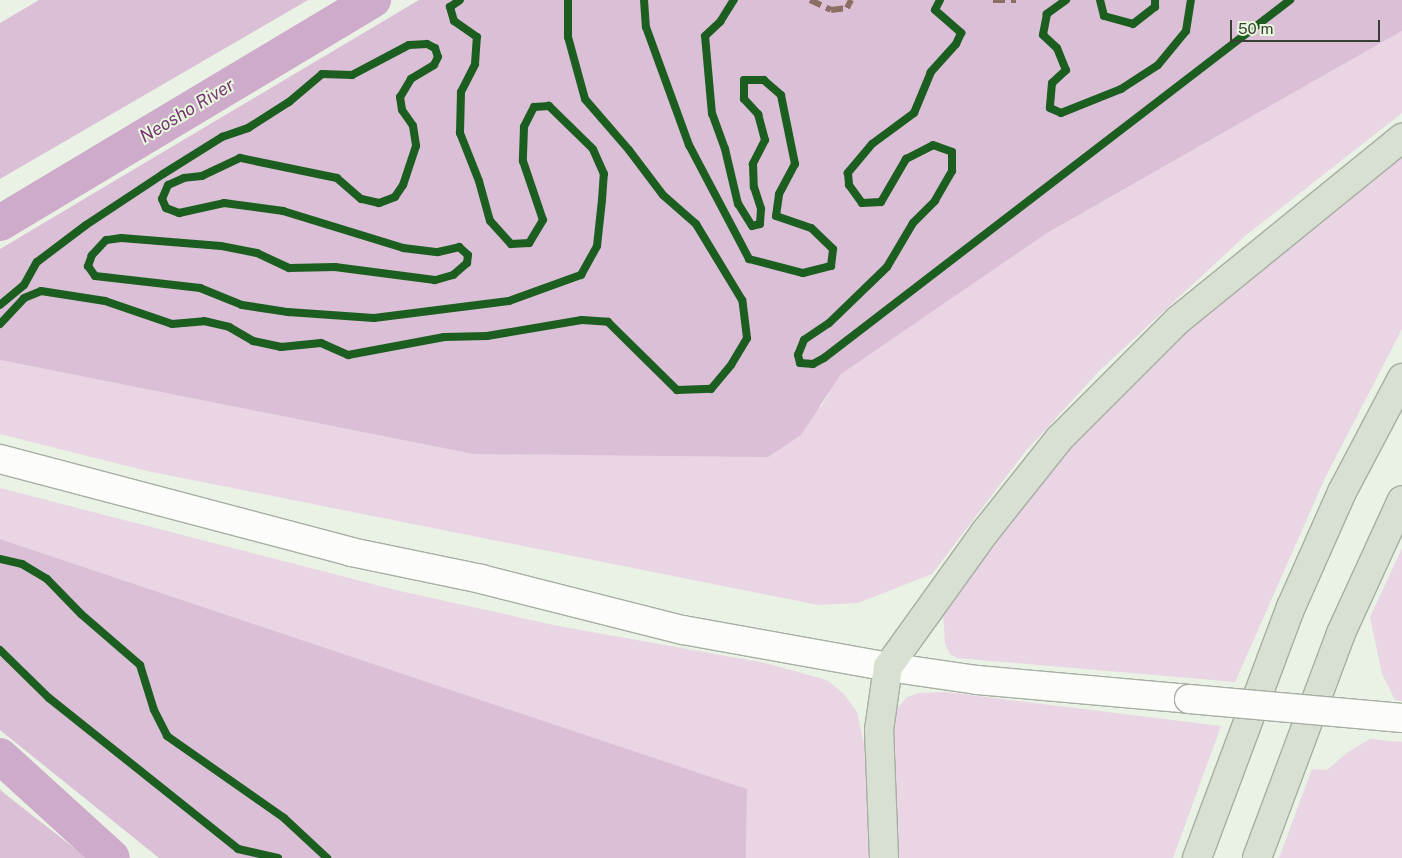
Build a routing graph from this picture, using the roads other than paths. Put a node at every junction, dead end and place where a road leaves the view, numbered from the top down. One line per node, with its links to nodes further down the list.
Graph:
1 (1402, 138): 5 (highway)
2 (1402, 378): 8 (highway)
3 (0, 459): 5 (main road)
4 (1402, 500): 9 (highway)
5 (888, 668): 6 (main road, bridge); 7 (highway)
6 (1402, 718)
7 (884, 858)
8 (1197, 858)
9 (1257, 858)

